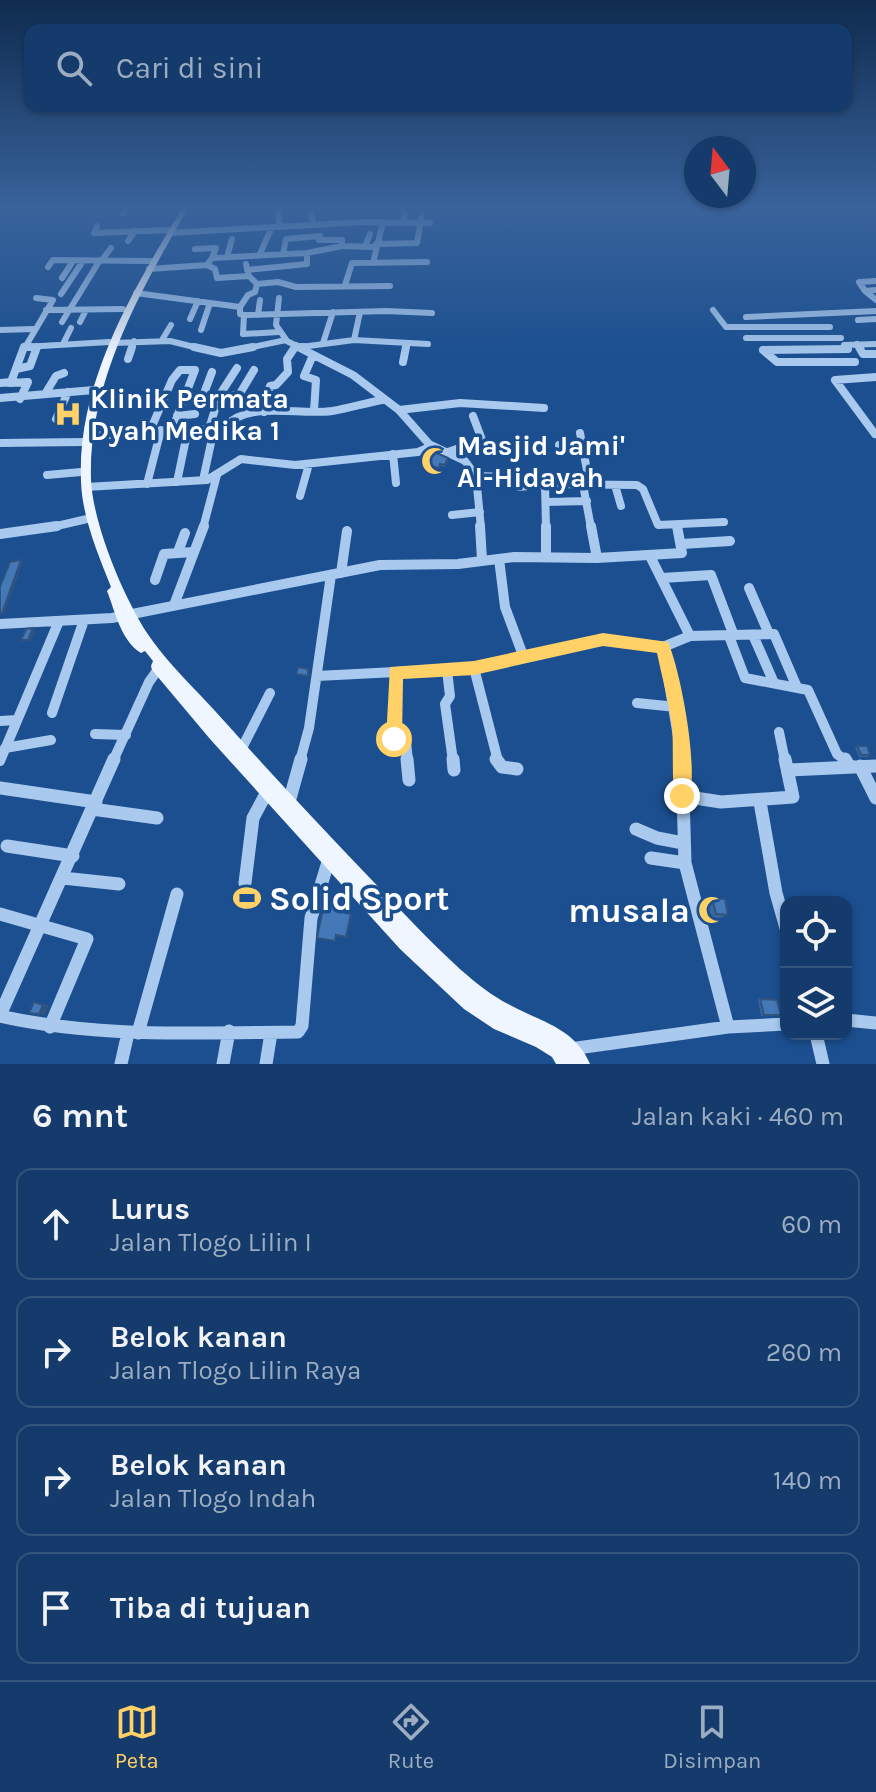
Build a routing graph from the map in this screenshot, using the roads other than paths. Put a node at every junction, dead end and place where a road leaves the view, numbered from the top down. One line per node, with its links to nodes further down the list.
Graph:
1 (101, 260): 8 (street); 13 (street); 38 (street)
2 (153, 260): 13 (main road)
3 (218, 260): 10 (street)
4 (246, 260): 14 (street)
5 (305, 260): 14 (street)
6 (373, 260): 12 (street)
7 (73, 261): 8 (street); 9 (street); 15 (street)
8 (83, 261): 26 (street)
9 (49, 262)
10 (210, 262): 13 (street); 16 (street)
11 (427, 262): 12 (street)
12 (373, 263): 20 (street)
13 (150, 265): 25 (main road); 36 (main road)
14 (248, 273): 16 (street); 18 (street)
15 (62, 278)
16 (217, 278): 19 (street)
17 (876, 281): 24 (street)
18 (257, 284): 20 (street); 35 (street)
19 (209, 285)
20 (342, 285): 21 (street); 28 (street)
21 (364, 285): 22 (street); 27 (street)
22 (390, 286)
23 (876, 290): 24 (street)
24 (865, 291): 32 (street)
25 (136, 293): 33 (street); 67 (main road)
26 (61, 294)
27 (361, 296)
28 (337, 297)
29 (36, 298): 37 (street)
30 (279, 298): 44 (street)
31 (260, 300): 48 (street)
32 (876, 300)
33 (198, 301): 34 (street); 50 (street)
34 (210, 303): 35 (street); 60 (street)
35 (240, 307): 47 (street)
36 (123, 309): 39 (street); 67 (main road)
37 (46, 310): 38 (street); 58 (street)
38 (72, 310): 39 (street); 53 (street)
39 (86, 310): 54 (street)
40 (713, 310): 56 (street)
41 (876, 311): 46 (street)
42 (333, 312): 43 (street); 44 (street); 68 (street)
43 (360, 312): 45 (street); 65 (street)
44 (278, 313): 48 (street); 61 (street)
45 (432, 313)
46 (820, 314): 49 (street); 56 (street)
47 (244, 315): 48 (street); 61 (street)
48 (258, 315)
49 (746, 317)
50 (190, 319)
51 (876, 319): 52 (street)
52 (858, 320)
53 (62, 322)
54 (80, 322)
55 (171, 325): 63 (street)
56 (830, 327): 72 (street)
57 (71, 328): 69 (street)
58 (33, 329): 59 (street); 77 (street)
59 (0, 330)
60 (201, 330)
61 (279, 332): 64 (street)
62 (746, 338): 72 (street)
63 (162, 340): 64 (street); 66 (street)
64 (286, 340): 76 (street)
65 (354, 340): 68 (street); 70 (street)
66 (134, 341): 67 (street); 80 (street)
67 (111, 342): 69 (street); 93 (main road); 116 (main road)
68 (323, 343): 76 (street)
69 (63, 344): 75 (street)
70 (406, 344): 71 (street); 81 (street)
71 (428, 344)
72 (844, 344): 73 (street); 82 (street); 82 (street)
73 (857, 344): 74 (street); 78 (street)
74 (876, 344)
75 (37, 346): 77 (street); 84 (street)
76 (298, 346): 79 (street); 87 (street)
77 (24, 347): 84 (street)
78 (876, 354)
79 (313, 355): 88 (street); 99 (street)
80 (128, 359)
81 (403, 362)
82 (855, 362): 90 (street)
83 (237, 368): 96 (street)
84 (16, 369): 92 (street)
85 (254, 370): 96 (street)
86 (212, 372): 96 (street)
87 (288, 372): 88 (street); 106 (street)
88 (306, 372): 105 (street)
89 (64, 373): 95 (street)
90 (874, 377): 115 (street)
91 (0, 383): 92 (street)
92 (10, 383): 98 (street)
93 (94, 390): 94 (street); 116 (main road)
94 (68, 392): 95 (street); 108 (street)
95 (45, 394): 98 (street)
96 (219, 396): 104 (street)
97 (0, 398): 98 (street)
98 (20, 399)
99 (382, 400): 102 (street); 105 (street)
100 (160, 406): 103 (street); 103 (street); 113 (street)
101 (544, 408): 102 (street)
102 (399, 410): 119 (street)
103 (179, 411): 104 (street); 112 (street)
104 (214, 411): 110 (street)
105 (314, 411): 106 (street)
106 (264, 412): 110 (street)
107 (473, 416): 121 (street)
108 (56, 419)
109 (188, 429): 110 (street); 112 (street); 129 (street)
110 (212, 429): 128 (street)
111 (161, 430): 112 (street); 113 (street); 131 (street)
112 (172, 430)
113 (150, 431): 116 (street)
114 (580, 433): 120 (street)
115 (875, 434)
116 (87, 439): 117 (street); 124 (main road); 135 (main road)
117 (0, 443)
118 (559, 445): 120 (street)
119 (432, 446): 121 (street); 122 (street)
120 (582, 447): 133 (street)
121 (448, 452): 127 (street)
122 (393, 454): 123 (street); 130 (street)
123 (309, 464): 126 (street); 136 (street)
124 (81, 472): 125 (street); 142 (main road)
125 (47, 475)
126 (217, 475): 128 (street); 151 (street)
127 (476, 476): 132 (street); 140 (street)
128 (203, 480): 129 (street)
129 (177, 482): 131 (street)
130 (396, 483)
131 (147, 484): 135 (street)
132 (545, 484): 133 (street); 138 (street)
133 (587, 484): 134 (street); 137 (street)
134 (615, 485): 139 (street); 144 (street)
135 (86, 487): 162 (main road)
136 (300, 496)
137 (587, 501): 138 (street); 154 (street)
138 (546, 502): 153 (street)
139 (621, 506)
140 (480, 512): 141 (street); 156 (street)
141 (452, 515)
142 (87, 519): 147 (street); 162 (main road)
143 (724, 522): 144 (street)
144 (677, 525): 149 (street)
145 (347, 531): 157 (street)
146 (185, 533): 150 (street)
147 (0, 534)
148 (730, 541): 149 (street)
149 (682, 544): 152 (street)
150 (178, 552): 151 (street); 159 (street)
151 (193, 552): 161 (street)
152 (650, 556): 154 (street); 158 (street)
153 (546, 557): 154 (street); 155 (street)
154 (597, 558)
155 (499, 559): 156 (street); 171 (street)
156 (482, 560): 157 (street)
157 (336, 574): 161 (street); 176 (street)
158 (662, 578): 168 (street); 169 (street)
159 (155, 580)
160 (749, 588): 166 (street)
161 (174, 605): 162 (street)
162 (126, 616): 163 (street); 172 (main road); 185 (main road)
163 (84, 620): 164 (street); 182 (street)
164 (59, 621): 165 (street); 183 (street)
165 (0, 624)
166 (769, 634): 167 (street); 178 (street)
167 (753, 635): 169 (street); 177 (street)
168 (690, 636): 169 (street); 170 (street)
169 (731, 636): 177 (street)
170 (663, 647): 171 (street); 181 (street)
171 (524, 658): 173 (street)
172 (159, 668): 185 (main road); 188 (street)
173 (474, 668): 174 (street); 195 (street)
174 (447, 670): 175 (street); 196 (street)
175 (395, 672): 176 (street); 198 (street)
176 (317, 676): 203 (street)
177 (774, 683): 178 (street)
178 (796, 685): 193 (street)
179 (270, 693): 191 (street)
180 (637, 703): 181 (street)
181 (676, 707): 201 (street)
182 (52, 713)
183 (17, 720): 184 (street); 190 (street)
184 (0, 721)
185 (219, 732): 191 (main road); 200 (main road)
186 (779, 732): 197 (street)
187 (95, 734): 188 (street)
188 (126, 735): 205 (street)
189 (51, 740): 190 (street)
190 (5, 748): 192 (street)
191 (241, 750): 203 (main road)
192 (0, 761)
193 (854, 766): 194 (street); 197 (street); 202 (street)
194 (876, 766)
195 (517, 769)
196 (454, 770)
197 (789, 770): 204 (street)
198 (409, 780)
199 (0, 788): 205 (street)
200 (267, 792): 212 (main road); 215 (street)
201 (682, 796): 204 (street); 208 (street)
202 (876, 798)
203 (289, 802): 231 (main road)
204 (760, 802): 218 (street)
205 (94, 805): 206 (street); 210 (street)
206 (157, 818)
207 (636, 829): 208 (street)
208 (683, 843): 213 (street)
209 (7, 846): 210 (street)
210 (73, 856): 214 (street)
211 (651, 858): 213 (street)
212 (329, 859): 229 (street); 231 (main road)
213 (685, 863): 226 (street)
214 (63, 878): 216 (street); 220 (street)
215 (245, 883)
216 (119, 884)
217 (177, 894): 228 (street)
218 (780, 907)
219 (0, 914): 220 (street)
220 (42, 927): 221 (street); 225 (street)
221 (0, 1016): 225 (street)
222 (852, 1021): 223 (street)
223 (876, 1023)
224 (780, 1024): 226 (street)
225 (50, 1027): 228 (street)
226 (728, 1027): 231 (street)
227 (229, 1031): 228 (street); 229 (street); 233 (street)
228 (133, 1033): 232 (street)
229 (271, 1033): 234 (street)
230 (817, 1040): 235 (street)
231 (570, 1057)
232 (121, 1064)
233 (223, 1064)
234 (266, 1064)
235 (823, 1064)

